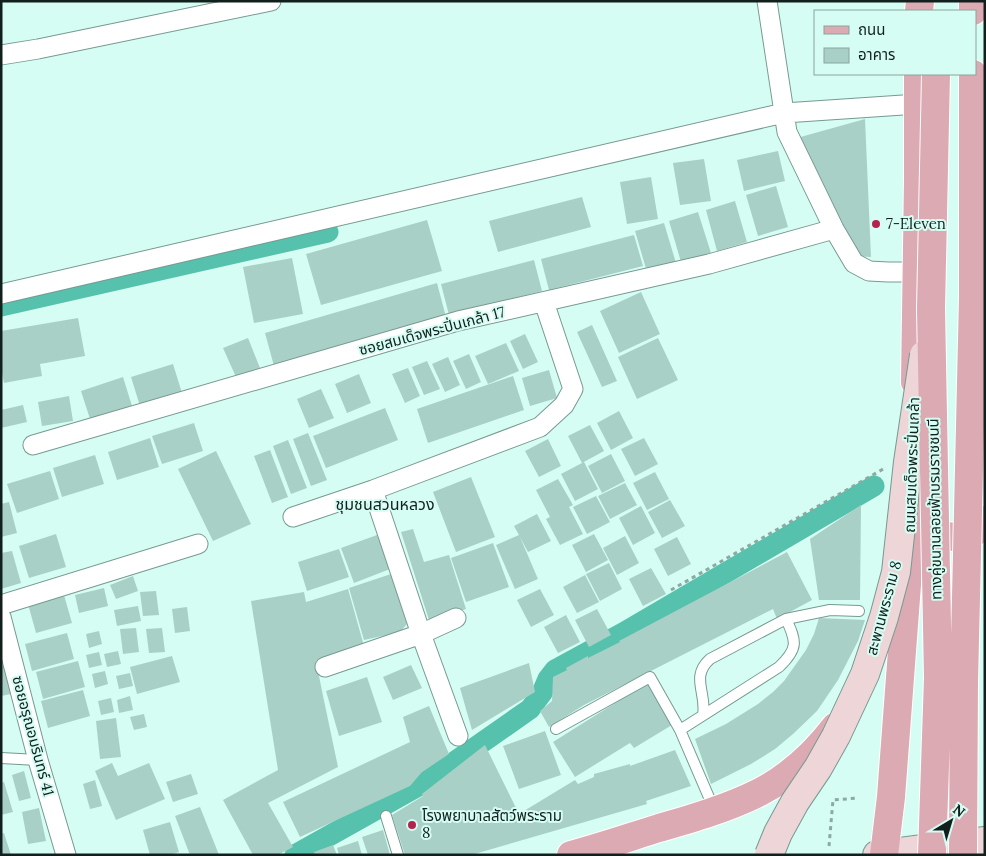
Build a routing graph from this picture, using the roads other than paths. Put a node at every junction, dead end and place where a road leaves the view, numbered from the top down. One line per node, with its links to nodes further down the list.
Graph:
1 (271, 1): 3 (street)
2 (767, 1): 8 (street)
3 (1, 55)
4 (918, 75): 7 (main road, ถนนสมเด็จพระปิ่นเกล้า)
5 (936, 75): 14 (main road, ทางคู่ขนานลอยฟ้าบรมราชชนนี, bridge)
6 (973, 75): 12 (main road, ทางคู่ขนานลอยฟ้าบรมราชชนนี)
7 (918, 104): 8 (street); 10 (main road, ถนนสมเด็จพระปิ่นเกล้า)
8 (784, 113): 9 (street); 11 (street)
9 (834, 228): 10 (street); 13 (street, ซอยสมเด็จพระปิ่นเกล้า 17)
10 (917, 272): 18 (main road, ถนนสมเด็จพระปิ่นเกล้า)
11 (1, 294)
12 (972, 297): 15 (main road, bridge); 45 (main road, ทางคู่ขนานลอยฟ้าบรมราชชนนี, bridge)
13 (544, 302): 16 (street, ซอยสมเด็จพระปิ่นเกล้า 17); 17 (street)
14 (931, 309): 43 (main road, สะพานพระราม 8, bridge); 44 (main road, ทางคู่ขนานลอยฟ้าบรมราชชนนี, bridge)
15 (985, 424)
16 (33, 445)
17 (373, 490): 19 (street); 28 (street)
18 (913, 498): 20 (main road); 26 (main road, ถนนสมเด็จพระปิ่นเกล้า)
19 (293, 517)
20 (985, 520)
21 (198, 544): 22 (street)
22 (1, 605)
23 (859, 611): 27 (lane)
24 (1, 617): 35 (street, ซอยอรุณอมรินทร์ 41)
25 (456, 618): 28 (street)
26 (905, 618): 36 (main road); 39 (main road, ถนนสมเด็จพระปิ่นเกล้า)
27 (786, 619): 30 (lane); 30 (lane)
28 (421, 634): 29 (street); 33 (street)
29 (325, 668)
30 (703, 715): 32 (lane)
31 (556, 729): 32 (lane)
32 (680, 730): 36 (lane)
33 (458, 736)
34 (1, 758): 35 (lane)
35 (38, 760): 40 (street, ซอยอรุณอมรินทร์ 41)
36 (715, 811): 42 (main road)
37 (386, 816): 41 (lane)
38 (985, 841): 39 (main road)
39 (882, 854)
40 (66, 855)
41 (398, 855)
42 (572, 855)
43 (769, 855)
44 (932, 855)
45 (963, 855)

